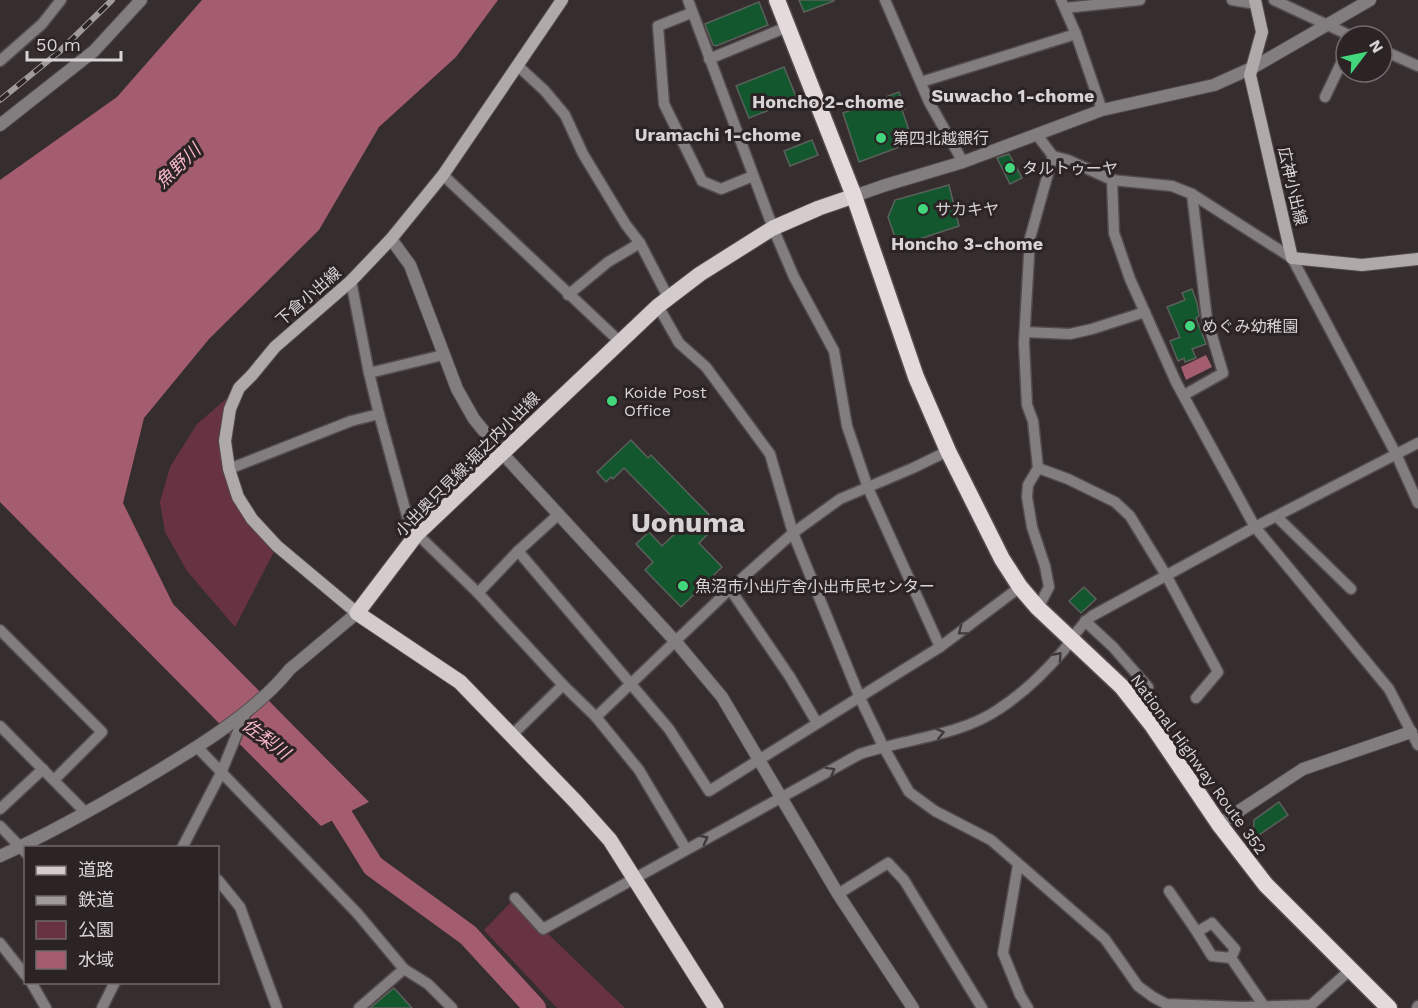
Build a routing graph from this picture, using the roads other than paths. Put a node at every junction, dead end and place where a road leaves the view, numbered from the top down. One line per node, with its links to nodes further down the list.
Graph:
1 (62, 0): 20 (street)
2 (141, 0): 28 (street)
3 (562, 0): 21 (main road, 下倉小出線)
4 (688, 0): 13 (street)
5 (777, 0): 15 (highway, National Highway Route 352)
6 (885, 0): 25 (street)
7 (1140, 0): 12 (street)
8 (1232, 0): 11 (street)
9 (1274, 0): 14 (street)
10 (1370, 0): 14 (street)
11 (1255, 2): 23 (main road, 広神小出線)
12 (1063, 4): 17 (street)
13 (691, 13): 19 (street); 33 (street)
14 (1327, 25): 16 (street); 23 (street)
15 (787, 27): 19 (street); 36 (highway, National Highway Route 352)
16 (1334, 28)
17 (1076, 34): 25 (street); 27 (street)
18 (1394, 55): 22 (street)
19 (709, 60): 33 (street)
20 (0, 61)
21 (518, 66): 32 (main road, 下倉小出線); 39 (street)
22 (1418, 66)
23 (1254, 67): 27 (street); 40 (main road, 広神小出線)
24 (1334, 78): 26 (street)
25 (921, 82): 31 (street)
26 (1325, 97)
27 (1102, 110): 29 (street)
28 (0, 125)
29 (1037, 135): 30 (street); 31 (street)
30 (1053, 156): 34 (street); 46 (street)
31 (963, 162): 36 (street)
32 (443, 175): 38 (main road, 下倉小出線); 43 (street)
33 (753, 176): 37 (street)
34 (1112, 180): 35 (street); 45 (street)
35 (1192, 194): 40 (street); 50 (street)
36 (854, 196): 37 (main road, 小出奥只見線;堀之内小出線); 53 (highway, National Highway Route 352)
37 (773, 228): 44 (main road, 小出奥只見線;堀之内小出線); 58 (street)
38 (391, 239): 42 (main road, 下倉小出線); 48 (street)
39 (640, 243): 43 (street); 44 (street)
40 (1292, 258): 41 (main road); 55 (street)
41 (1418, 259)
42 (351, 281): 49 (street); 57 (main road, 下倉小出線)
43 (568, 295): 47 (street)
44 (663, 303): 47 (main road, 小出奥只見線;堀之内小出線); 63 (street)
45 (1145, 312): 46 (street); 50 (street)
46 (1025, 332): 56 (street)
47 (619, 341): 54 (main road, 小出奥只見線;堀之内小出線)
48 (443, 355): 49 (street); 54 (street)
49 (369, 373): 51 (street)
50 (1184, 395): 62 (street)
51 (379, 414): 57 (street); 64 (street)
52 (1418, 443): 55 (street)
53 (948, 451): 58 (street); 67 (highway, National Highway Route 352)
54 (502, 453): 60 (street); 64 (main road, 小出奥只見線;堀之内小出線)
55 (1396, 454): 59 (street); 61 (street)
56 (1038, 468): 66 (street); 71 (street)
57 (229, 469): 72 (main road, 下倉小出線)
58 (868, 488): 63 (street); 77 (street)
59 (1418, 502)
60 (559, 514): 65 (street); 76 (street)
61 (1277, 517): 62 (street); 69 (street)
62 (1255, 527): 66 (street); 87 (street)
63 (793, 533): 68 (street); 80 (street)
64 (417, 534): 70 (street); 72 (main road, 小出奥只見線;堀之内小出線)
65 (518, 551): 70 (street); 78 (street)
66 (1166, 575): 73 (street); 81 (street)
67 (1020, 587): 71 (highway, National Highway Route 352); 77 (street, one-way to 77)
68 (730, 589): 76 (street); 85 (street)
69 (1351, 589)
70 (478, 593): 79 (street)
71 (1038, 608): 75 (highway, National Highway Route 352)
72 (357, 613): 83 (street); 88 (main road)
73 (1085, 621): 75 (street); 82 (street)
74 (0, 630): 95 (street)
75 (1072, 638): 82 (highway, National Highway Route 352); 90 (street, one-way to 75)
76 (676, 642): 78 (street); 92 (street)
77 (940, 647): 80 (street)
78 (631, 684): 84 (street); 92 (street)
79 (563, 685): 84 (street); 88 (street)
80 (860, 698): 85 (street); 90 (street)
81 (1196, 698)
82 (1135, 704): 99 (highway, National Highway Route 352)
83 (246, 710): 91 (street); 94 (street)
84 (596, 717): 103 (street)
85 (817, 723): 92 (street)
86 (0, 726): 93 (street)
87 (1415, 730): 89 (street); 99 (street)
88 (511, 736): 107 (main road)
89 (1418, 745)
90 (883, 746): 96 (street, one-way to 90); 106 (street)
91 (198, 748): 94 (street); 98 (street)
92 (759, 759): 96 (street)
93 (43, 769): 95 (street); 97 (street)
94 (221, 773): 102 (street); 115 (street)
95 (54, 780): 98 (street)
96 (781, 799): 103 (street, one-way to 96); 110 (street)
97 (0, 809)
98 (86, 813): 101 (street)
99 (1219, 824): 116 (highway, National Highway Route 352)
100 (0, 826): 104 (street)
101 (30, 846)
102 (183, 846)
103 (686, 849): 107 (street)
104 (23, 850): 105 (street)
105 (0, 856)
106 (1018, 865): 120 (street); 129 (street)
107 (635, 878): 111 (street); 126 (main road)
108 (219, 880): 123 (street)
109 (1169, 891): 112 (street)
110 (838, 894): 127 (street); 128 (street)
111 (515, 898)
112 (1197, 932): 114 (street); 114 (street)
113 (0, 943): 117 (street)
114 (1231, 958): 120 (street)
115 (405, 969): 124 (street); 125 (street)
116 (1350, 970): 120 (street); 130 (highway, National Highway Route 352)
117 (24, 973)
118 (32, 984): 121 (street)
119 (114, 984): 122 (street)
120 (1264, 1006)
121 (46, 1008)
122 (102, 1008)
123 (277, 1008)
124 (359, 1008)
125 (452, 1008)
126 (716, 1008)
127 (913, 1008)
128 (982, 1008)
129 (1028, 1008)
130 (1389, 1008)

